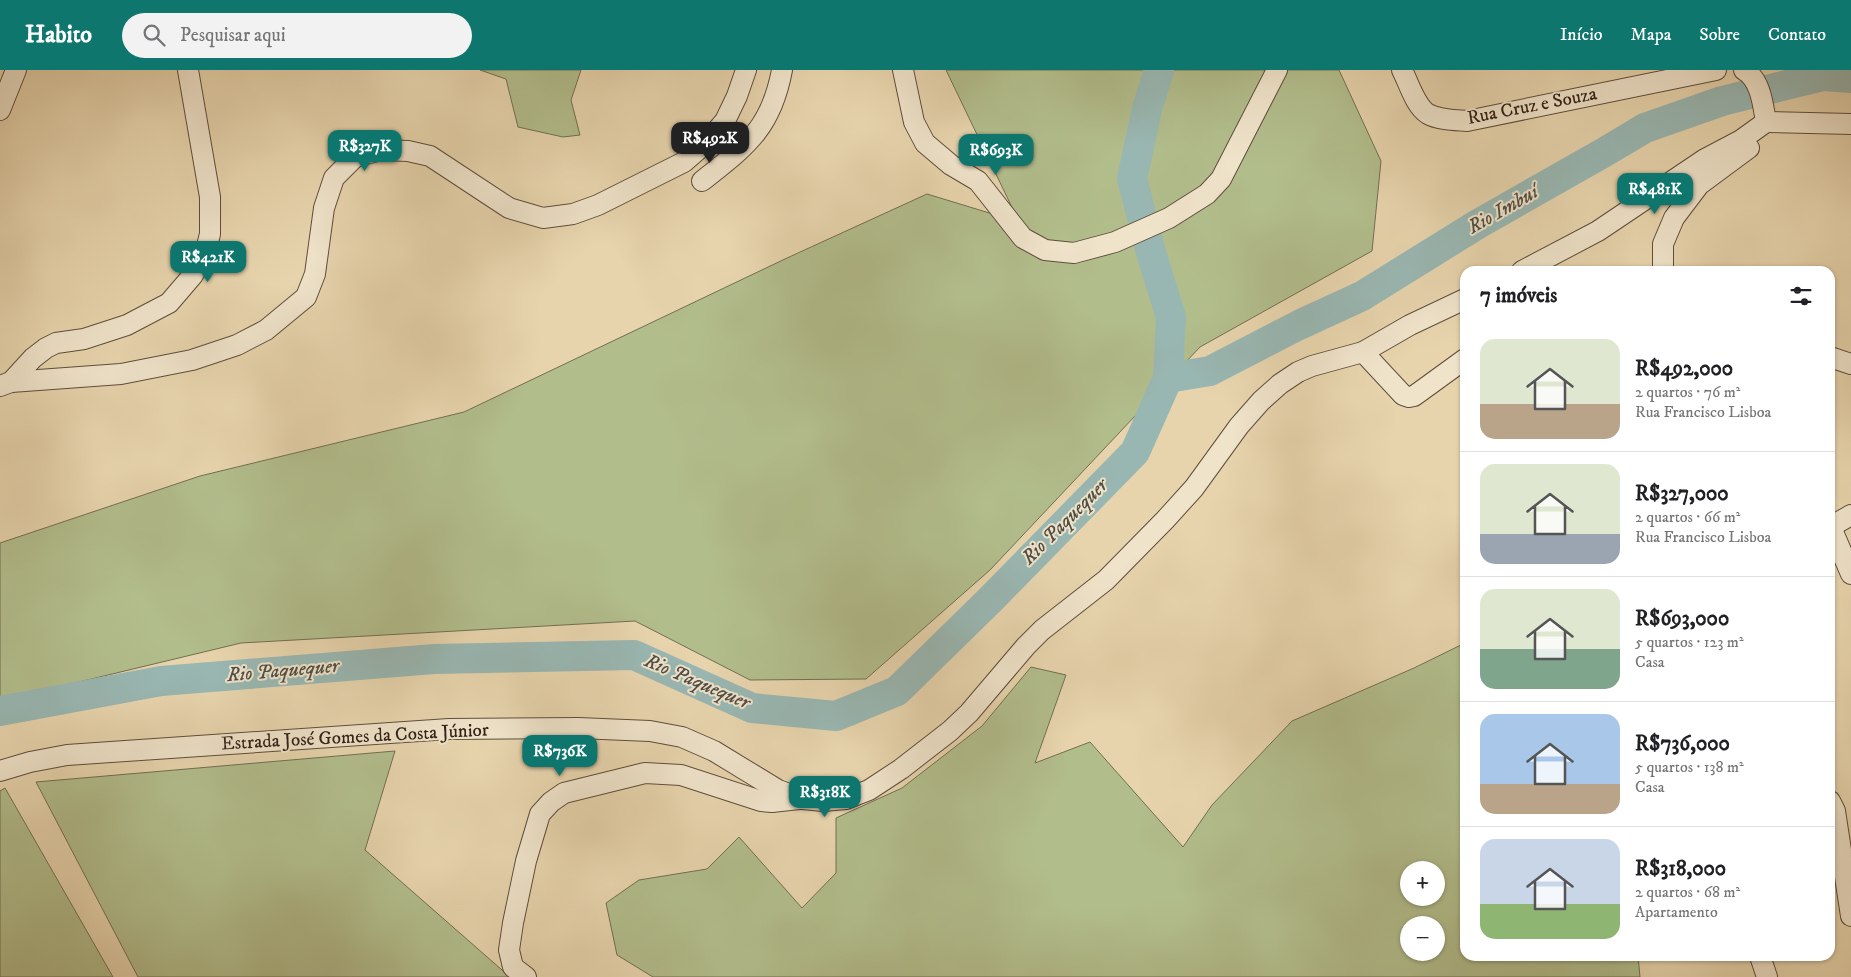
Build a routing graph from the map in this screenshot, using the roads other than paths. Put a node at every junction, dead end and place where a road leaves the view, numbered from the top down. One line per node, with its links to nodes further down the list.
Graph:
1 (16, 70): 10 (street)
2 (188, 70): 23 (street)
3 (746, 70): 13 (street)
4 (782, 70): 14 (street)
5 (903, 70): 6 (street)
6 (1277, 70)
7 (1402, 70): 8 (street, Rua Cruz e Souza)
8 (1716, 70)
9 (1750, 76): 11 (street)
10 (0, 110)
11 (1765, 115): 12 (street); 16 (street); 17 (street)
12 (1851, 124)
13 (707, 142): 14 (street); 23 (street)
14 (732, 157): 15 (street)
15 (702, 182)
16 (1532, 266)
17 (1663, 266)
18 (1460, 301): 19 (street, Estrada José Gomes da Costa Júnior)
19 (1363, 352): 21 (street); 29 (street, Estrada José Gomes da Costa Júnior)
20 (1835, 359): 22 (street)
21 (1460, 363)
22 (1851, 364)
23 (6, 384)
24 (1851, 516): 25 (street)
25 (1835, 524)
26 (1835, 536): 27 (street)
27 (1851, 574)
28 (0, 772): 29 (street, Estrada José Gomes da Costa Júnior)
29 (803, 799): 33 (street)
30 (1835, 811): 31 (street)
31 (1851, 916)
32 (1762, 961): 34 (street)
33 (526, 977)
34 (1767, 977)

